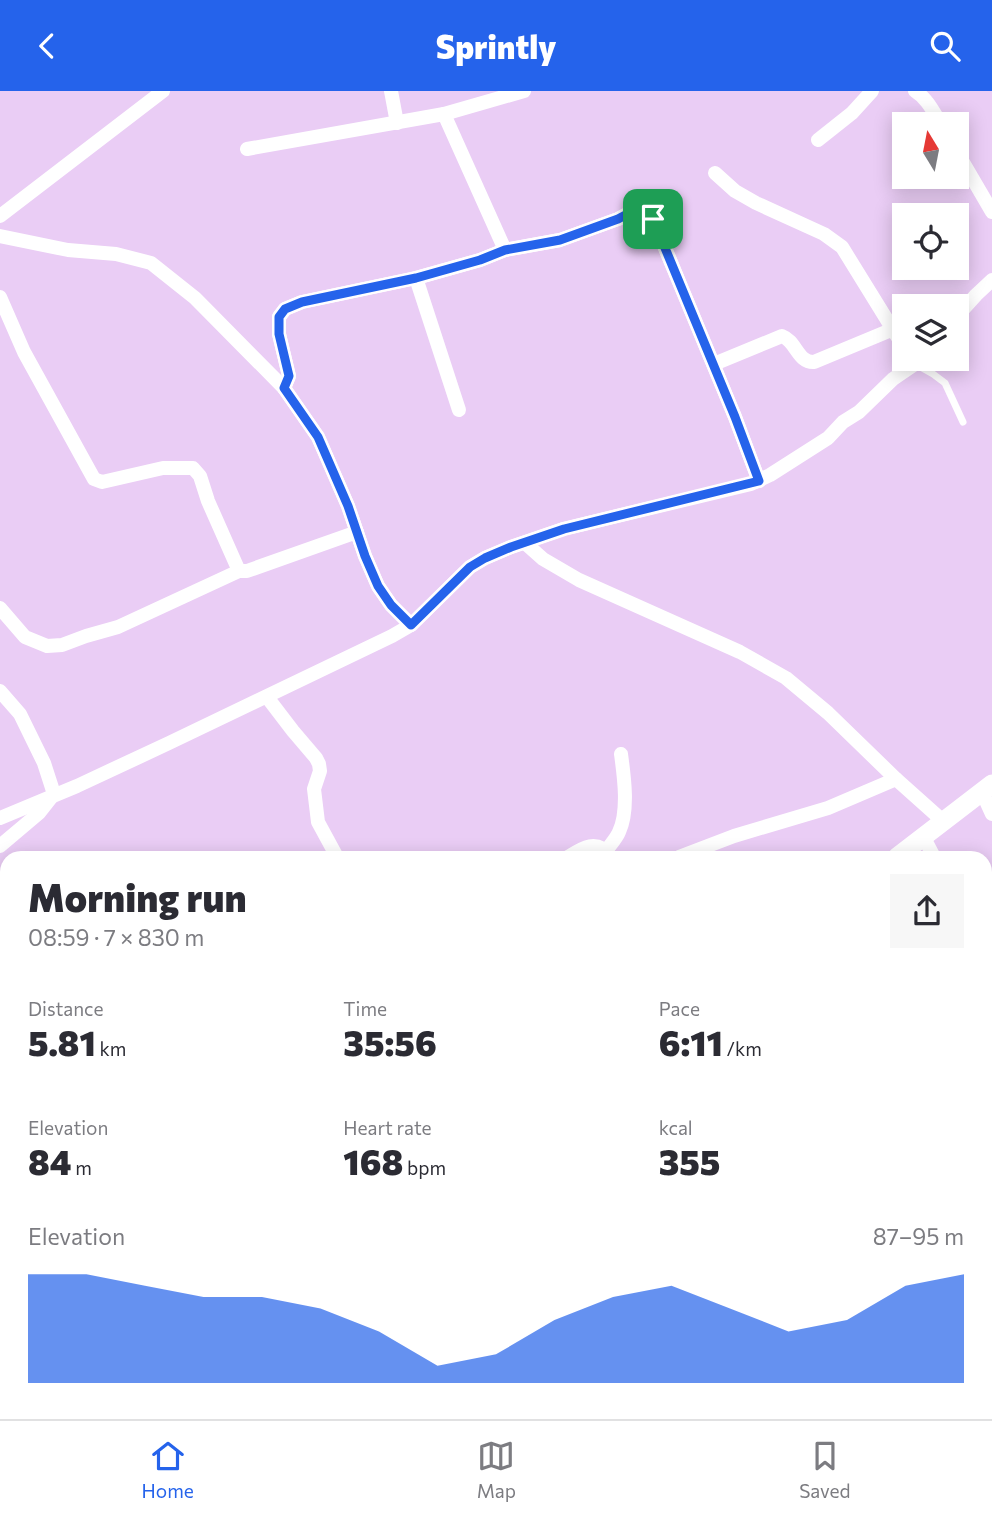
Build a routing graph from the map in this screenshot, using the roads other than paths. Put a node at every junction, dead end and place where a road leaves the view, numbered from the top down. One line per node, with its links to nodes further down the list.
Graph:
1 (163, 91): 14 (street)
2 (391, 91): 8 (street)
3 (524, 91): 7 (street)
4 (872, 91): 9 (street)
5 (915, 91): 6 (street)
6 (933, 112)
7 (444, 114): 8 (street); 16 (street)
8 (397, 123): 10 (street)
9 (818, 140)
10 (247, 149)
11 (715, 173): 21 (street)
12 (970, 174): 13 (street)
13 (992, 212)
14 (0, 216)
15 (1, 238): 25 (street)
16 (505, 250): 17 (street); 22 (street)
17 (416, 278): 25 (street); 26 (street)
18 (992, 281): 20 (street)
19 (0, 297): 31 (street)
20 (969, 303)
21 (891, 330): 22 (street)
22 (714, 364): 28 (street)
23 (902, 371): 28 (street)
24 (929, 371): 27 (lane)
25 (284, 388): 29 (street)
26 (459, 410)
27 (963, 422)
28 (759, 481): 30 (street)
29 (357, 532): 31 (street); 33 (street)
30 (525, 543): 33 (street); 37 (street)
31 (239, 571): 32 (street)
32 (0, 608)
33 (411, 625): 35 (street)
34 (0, 691): 39 (street)
35 (267, 697): 39 (street); 45 (street)
36 (621, 754): 48 (street)
37 (897, 779): 42 (street); 49 (street)
38 (987, 788): 40 (street); 42 (main road)
39 (54, 794): 41 (street); 44 (street)
40 (992, 814)
41 (0, 818)
42 (943, 821): 43 (main road)
43 (923, 836): 50 (main road); 51 (street)
44 (0, 846)
45 (334, 851)
46 (576, 851): 47 (street)
47 (605, 851)
48 (610, 851)
49 (696, 851)
50 (904, 851)
51 (931, 851)

